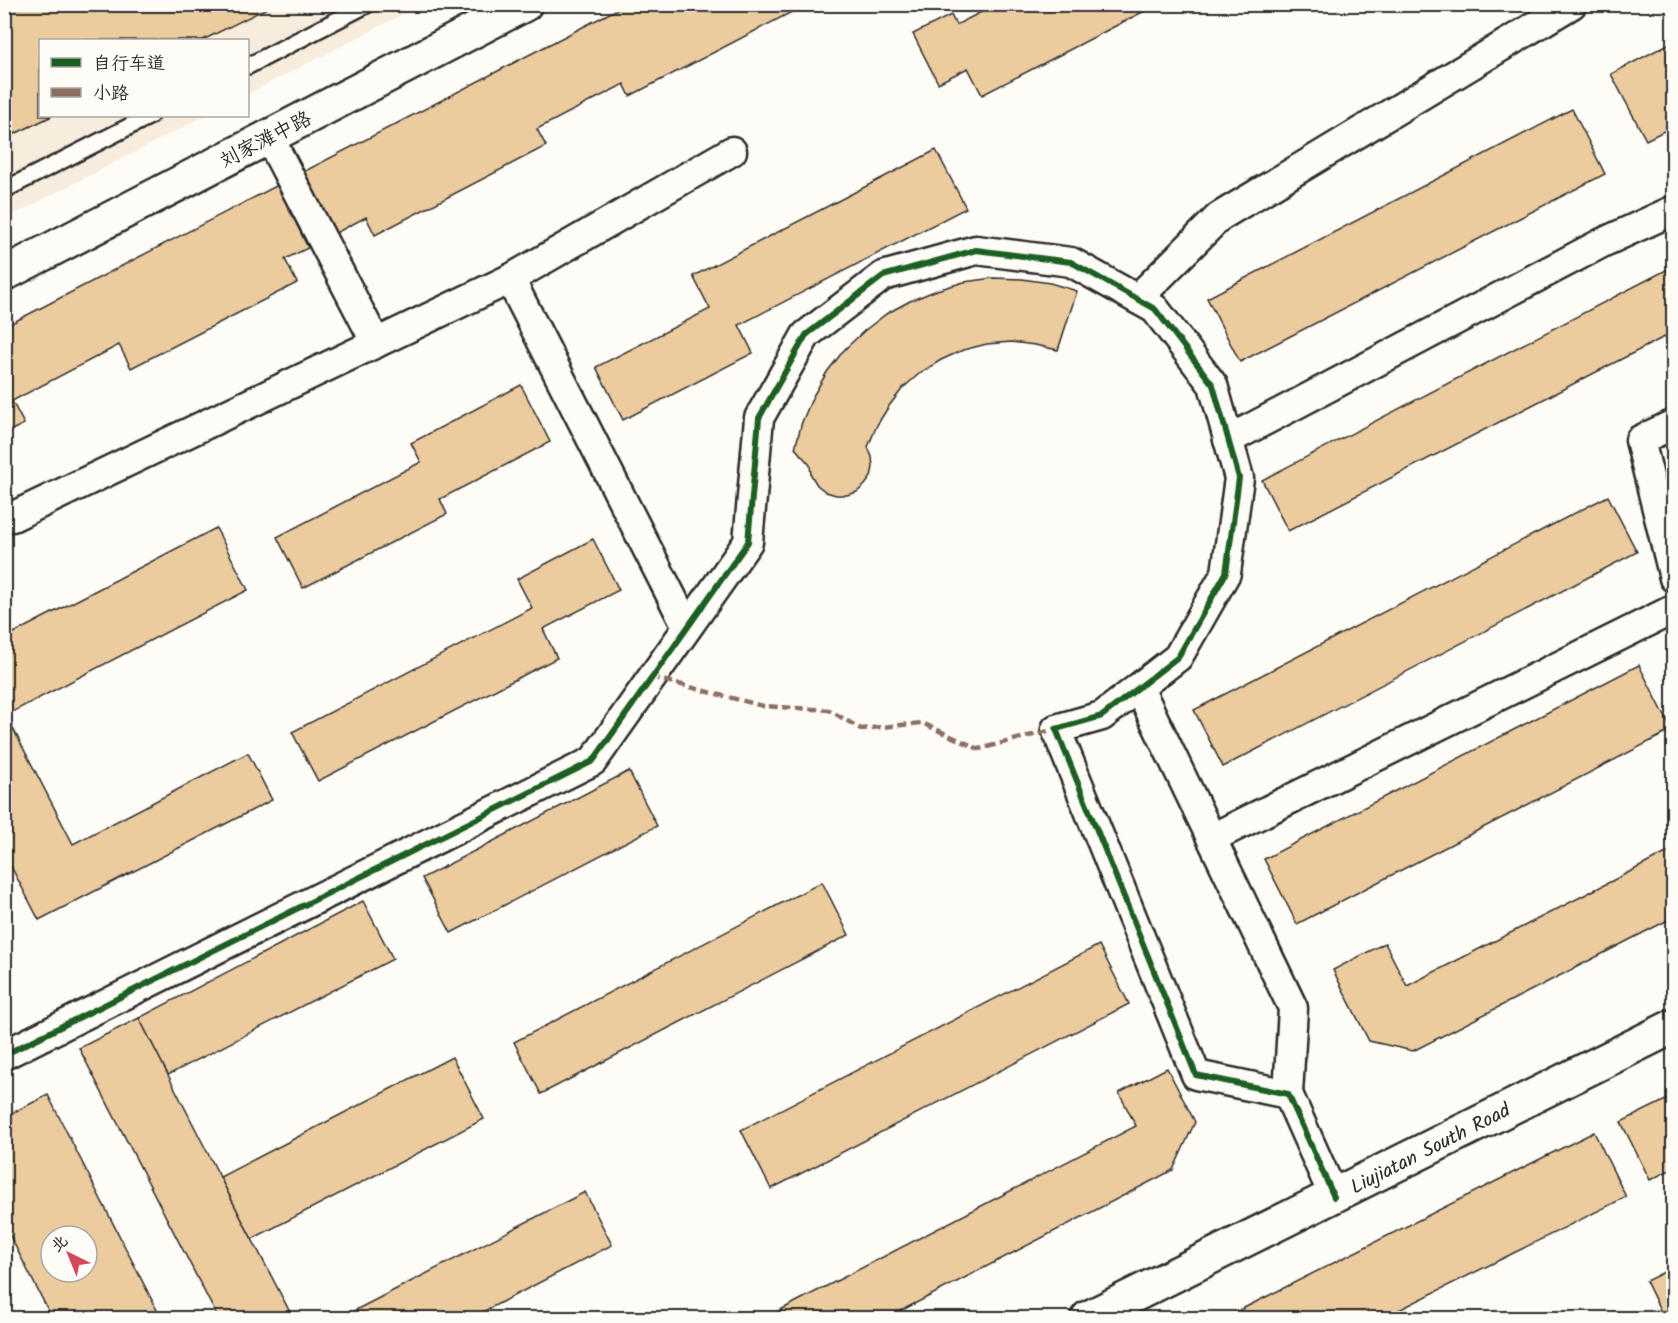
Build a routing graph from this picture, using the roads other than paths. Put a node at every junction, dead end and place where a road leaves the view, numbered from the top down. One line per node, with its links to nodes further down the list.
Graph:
1 (368, 4): 4 (lane)
2 (525, 4): 6 (street, 刘家滩中路)
3 (1572, 4): 12 (street)
4 (249, 65)
5 (148, 117): 8 (lane)
6 (269, 137): 10 (street, 刘家滩中路); 13 (street)
7 (732, 151): 11 (street)
8 (4, 190)
9 (1674, 210): 15 (street)
10 (4, 274)
11 (510, 279): 13 (street); 19 (street)
12 (1137, 299): 15 (street); 19 (street)
13 (376, 343): 16 (street)
14 (1674, 424): 17 (street)
15 (1228, 440): 20 (street)
16 (12, 517)
17 (1674, 578)
18 (1674, 609): 21 (street)
19 (687, 627): 23 (street)
20 (1139, 688): 21 (street); 24 (street)
21 (1212, 838): 24 (street)
22 (1674, 1026): 25 (street, Liujiatan South Road)
23 (4, 1055)
24 (1288, 1094): 25 (street)
25 (1334, 1197): 26 (street, Liujiatan South Road)
26 (1089, 1318)

